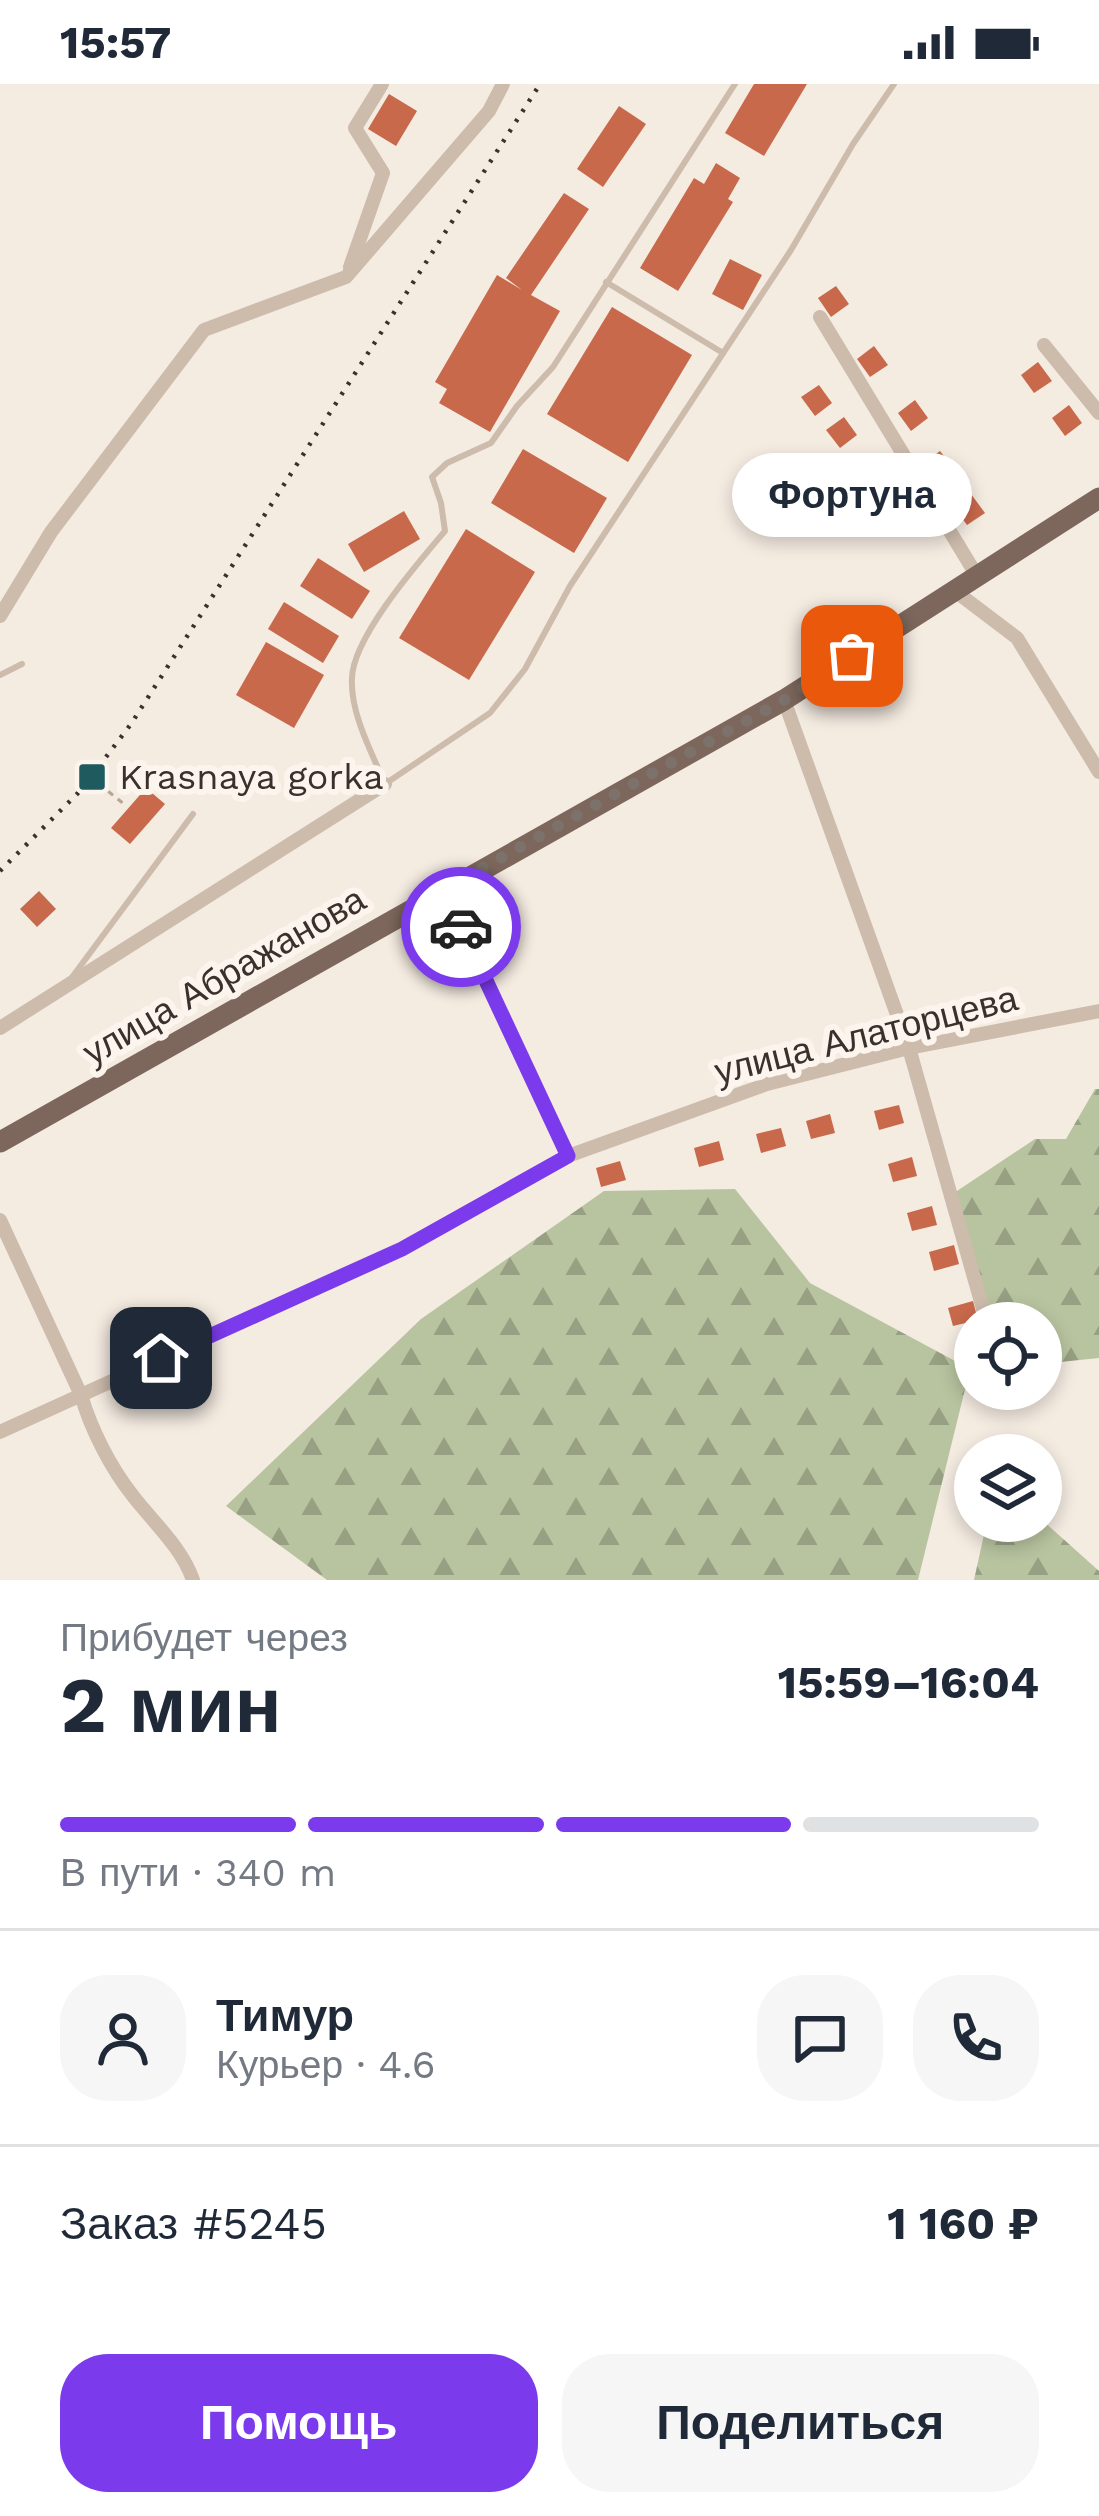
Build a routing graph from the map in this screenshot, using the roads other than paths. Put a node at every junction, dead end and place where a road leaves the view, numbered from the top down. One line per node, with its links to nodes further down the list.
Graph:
1 (382, 84): 5 (street)
2 (503, 84): 5 (street)
3 (735, 84): 6 (lane)
4 (894, 84): 9 (lane)
5 (346, 278): 14 (street)
6 (606, 282): 9 (lane); 19 (lane)
7 (820, 317): 12 (street)
8 (1044, 345): 10 (street)
9 (723, 353): 19 (lane)
10 (1099, 413)
11 (1099, 498): 12 (main road, улица Абражанова)
12 (977, 577): 13 (main road, улица Абражанова)
13 (955, 591): 17 (main road, улица Абражанова); 18 (street)
14 (0, 616)
15 (22, 664): 16 (lane)
16 (0, 675)
17 (784, 700): 21 (main road, улица Абражанова); 25 (street)
18 (1099, 772)
19 (385, 784): 22 (street)
20 (193, 814): 22 (lane)
21 (443, 890): 26 (main road, улица Абражанова); 27 (street)
22 (66, 985): 24 (street)
23 (1099, 1011): 25 (street, улица Алаторцева)
24 (0, 1028)
25 (909, 1048): 27 (street, улица Алаторцева); 29 (street)
26 (0, 1142)
27 (568, 1156): 30 (street, улица Алаторцева)
28 (0, 1220): 30 (street)
29 (981, 1302)
30 (81, 1394): 31 (street, улица Алаторцева); 32 (street)
31 (0, 1432)
32 (193, 1580)

